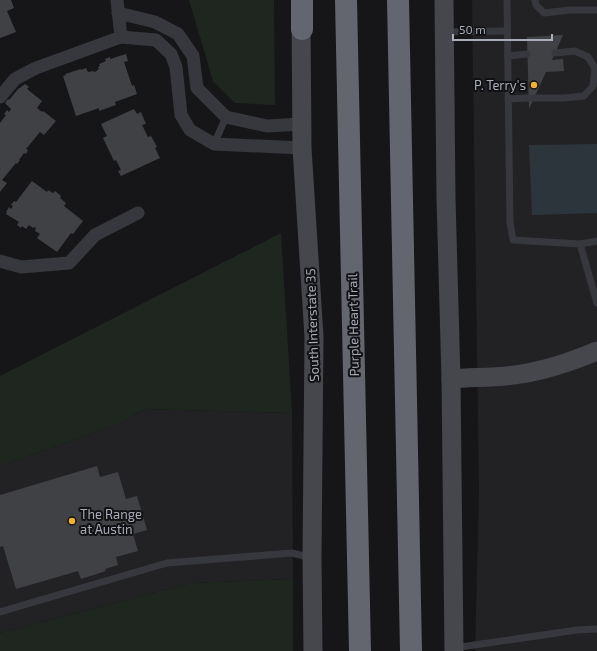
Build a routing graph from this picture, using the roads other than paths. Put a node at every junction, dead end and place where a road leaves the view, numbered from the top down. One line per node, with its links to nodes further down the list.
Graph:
1 (301, 0): 9 (highway)
2 (346, 0): 36 (highway, Purple Heart Trail)
3 (398, 0): 32 (highway)
4 (444, 0): 11 (main road)
5 (507, 0): 10 (lane)
6 (535, 0): 8 (lane)
7 (118, 7): 12 (street); 16 (street)
8 (597, 10)
9 (302, 28): 20 (main road, South Interstate 35)
10 (507, 31): 11 (lane); 15 (lane)
11 (444, 32): 29 (main road)
12 (120, 37): 16 (street); 17 (street)
13 (555, 52): 18 (lane)
14 (528, 54): 15 (lane)
15 (508, 56): 18 (lane)
16 (187, 89): 19 (street); 21 (street)
17 (0, 97)
18 (508, 99): 25 (lane)
19 (226, 117): 20 (street); 21 (lane)
20 (301, 124): 22 (main road, South Interstate 35)
21 (214, 144): 22 (street)
22 (302, 148): 30 (main road, South Interstate 35)
23 (138, 213): 26 (street)
24 (597, 241): 25 (lane)
25 (580, 244): 27 (lane)
26 (0, 261)
27 (597, 301)
28 (597, 351): 29 (main road)
29 (451, 379): 34 (main road)
30 (312, 558): 31 (lane); 35 (main road, South Interstate 35)
31 (0, 612)
32 (410, 624): 37 (highway); 38 (highway)
33 (597, 629): 34 (lane)
34 (454, 650)
35 (313, 651)
36 (360, 651)
37 (411, 651)
38 (414, 651)

